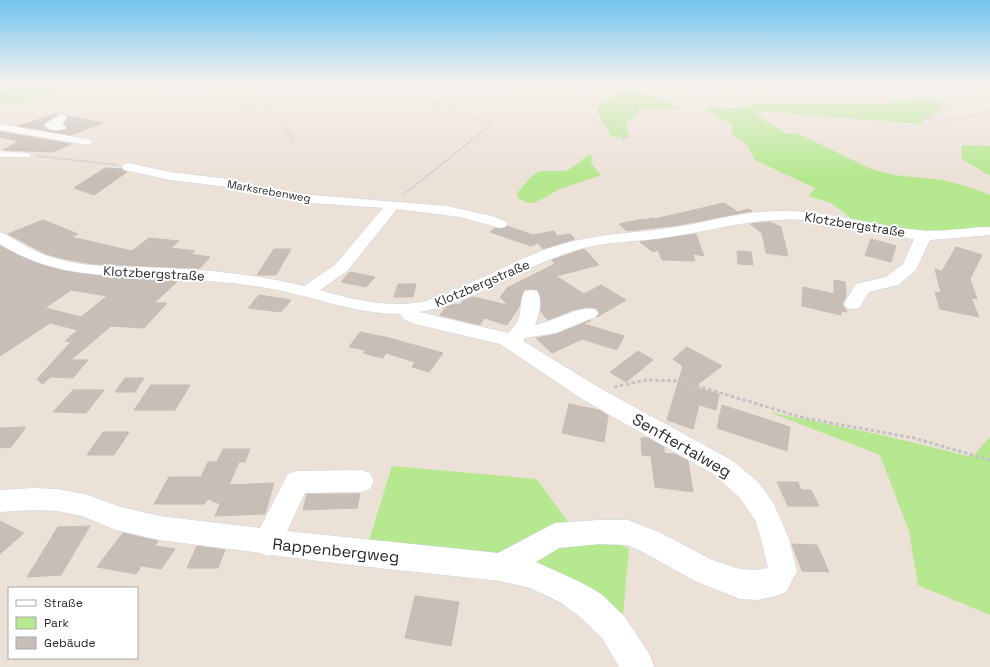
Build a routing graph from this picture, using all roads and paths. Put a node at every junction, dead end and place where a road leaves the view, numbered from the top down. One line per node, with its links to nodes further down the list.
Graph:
1 (276, 114): 11 (path)
2 (467, 114): 17 (path)
3 (588, 114): 8 (path)
4 (621, 114): 8 (path)
5 (935, 114): 6 (path)
6 (983, 114)
7 (62, 117): 10 (street)
8 (611, 124): 12 (path)
9 (0, 127): 10 (street)
10 (32, 132): 13 (street)
11 (294, 140)
12 (623, 141)
13 (88, 142)
14 (0, 154): 15 (street)
15 (25, 155): 16 (path)
16 (128, 167): 17 (street, Marksrebenweg)
17 (392, 205): 18 (street, Marksrebenweg); 22 (street)
18 (500, 224)
19 (990, 231): 20 (street, Klotzbergstraße)
20 (919, 235): 24 (street, Klotzbergstraße); 25 (street, Klotzbergstraße)
21 (0, 237): 22 (street, Klotzbergstraße)
22 (307, 292): 25 (street, Klotzbergstraße)
23 (531, 295): 27 (street)
24 (853, 304)
25 (406, 310): 27 (street, Senftertalweg)
26 (589, 313): 27 (street)
27 (515, 337): 28 (street, Senftertalweg)
28 (590, 392): 29 (path); 33 (street, Senftertalweg)
29 (990, 460)
30 (361, 481): 32 (street)
31 (0, 501): 32 (street, Rappenbergweg)
32 (267, 543): 33 (street, Rappenbergweg)
33 (500, 567): 34 (street, Rappenbergweg)
34 (638, 667)

